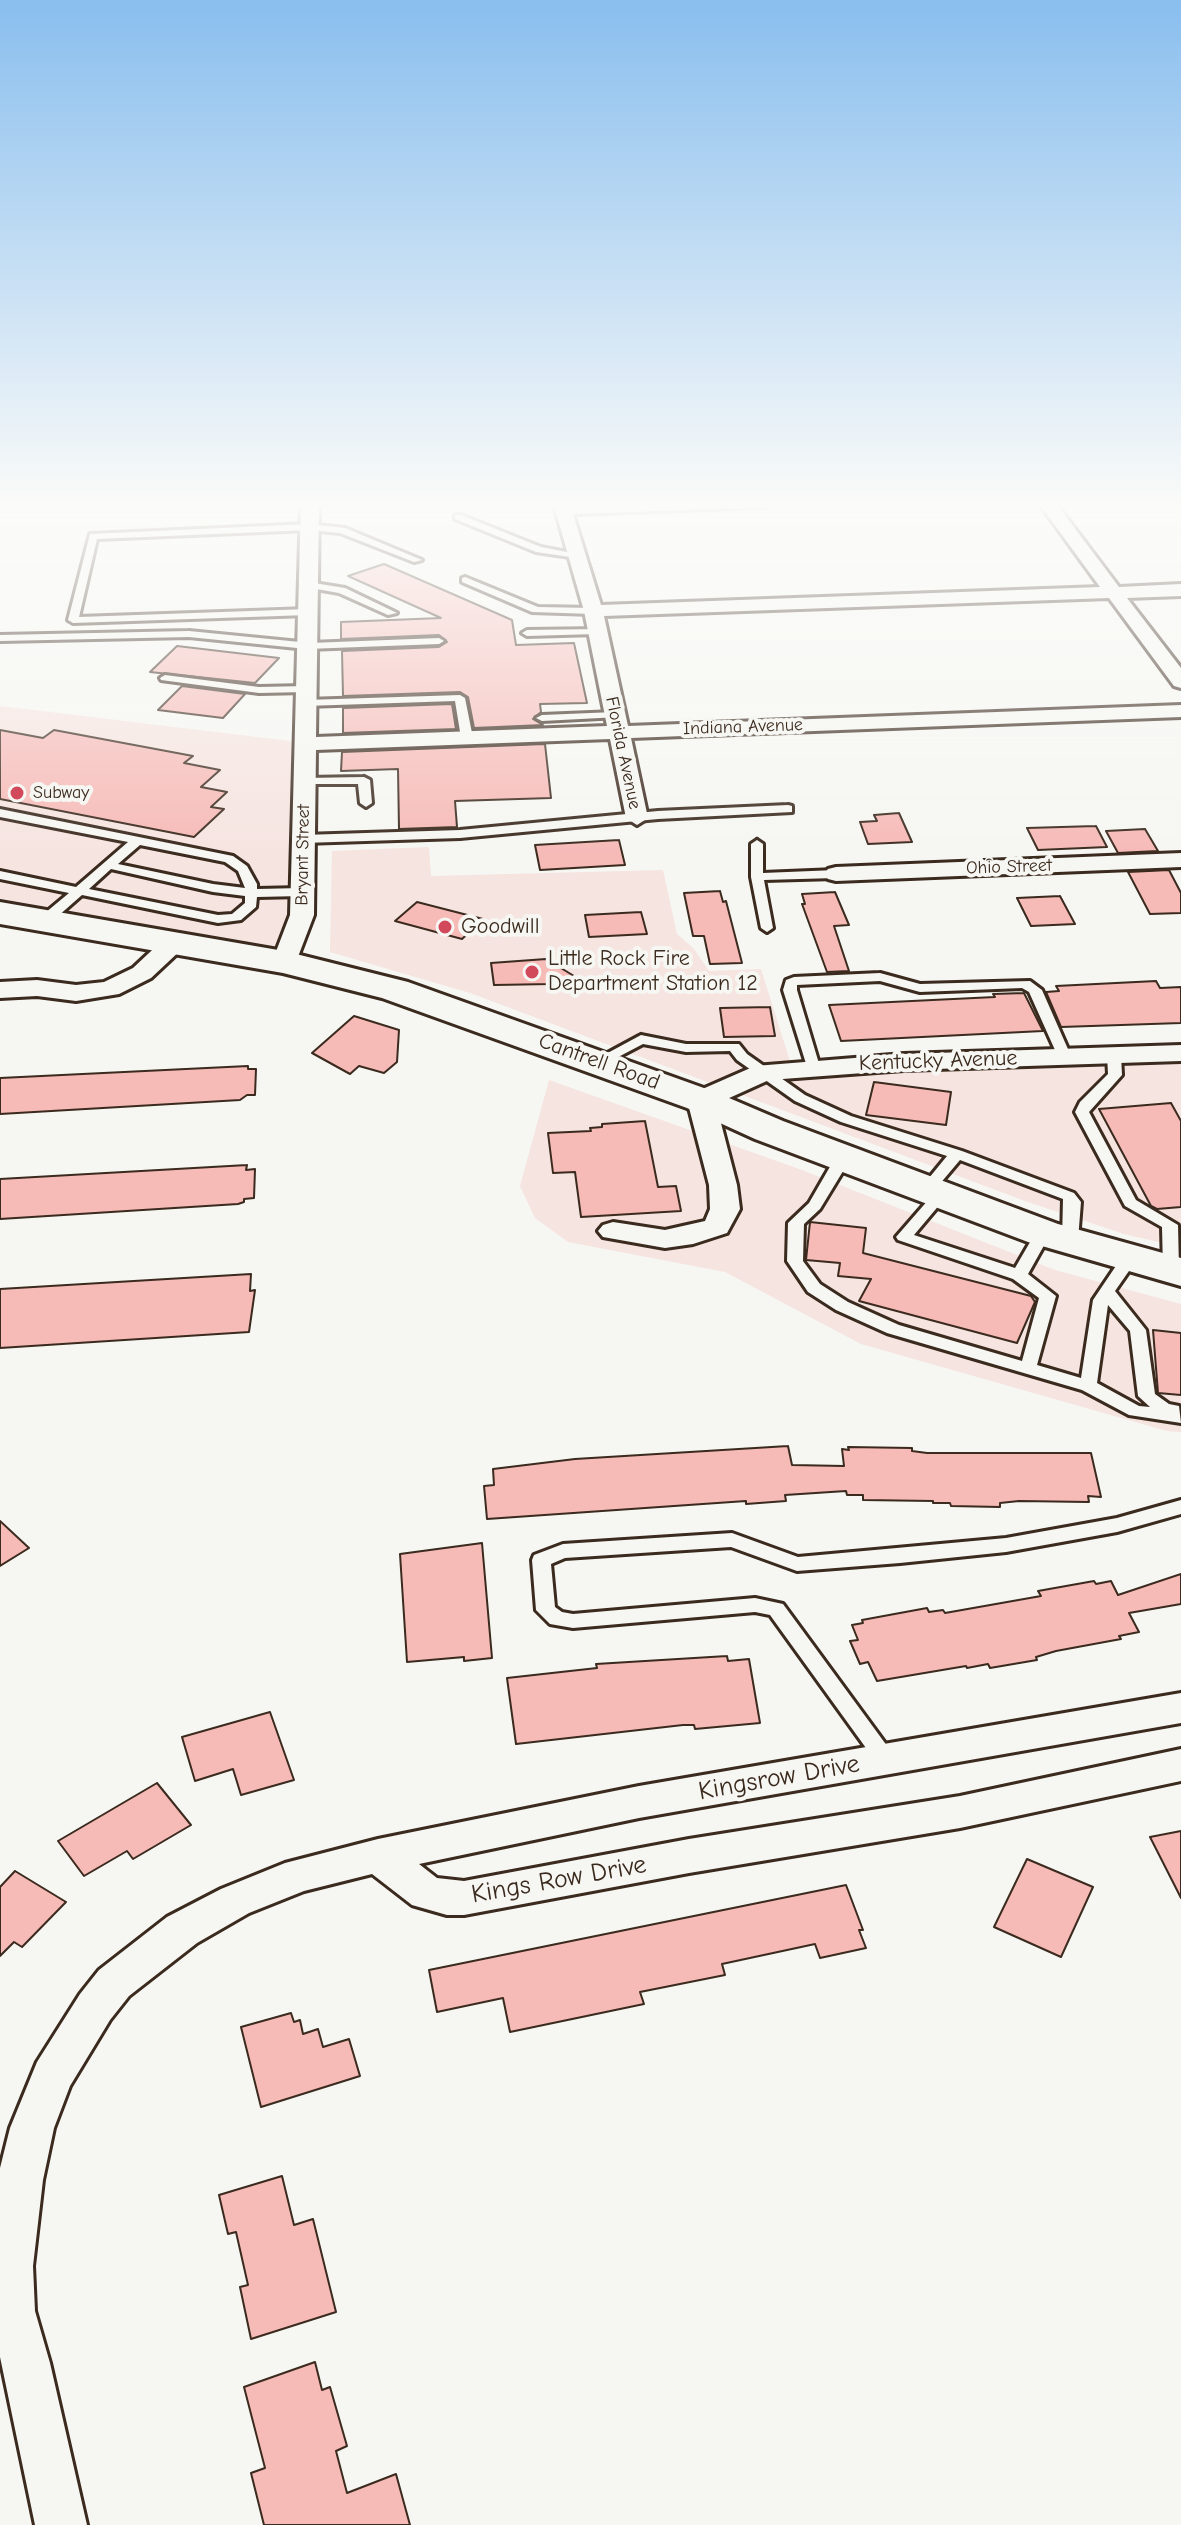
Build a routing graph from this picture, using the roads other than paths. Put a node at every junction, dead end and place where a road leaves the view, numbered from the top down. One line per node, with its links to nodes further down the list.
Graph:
1 (308, 620): 9 (street, Bryant Street)
2 (589, 620): 5 (lane)
3 (616, 620): 5 (street)
4 (1135, 620): 11 (street)
5 (595, 621): 6 (lane); 15 (street, Florida Avenue)
6 (527, 633)
7 (0, 638): 9 (lane)
8 (439, 641): 9 (lane)
9 (307, 646): 12 (street, Bryant Street)
10 (165, 678): 12 (lane)
11 (1181, 682)
12 (306, 696): 16 (lane); 17 (street, Bryant Street)
13 (1181, 711): 15 (street, Indiana Avenue)
14 (542, 718): 15 (lane)
15 (617, 724): 16 (street, Indiana Avenue); 22 (street, Florida Avenue)
16 (467, 738): 17 (street, Indiana Avenue)
17 (305, 744): 18 (street, Bryant Street)
18 (305, 781): 19 (lane); 23 (street, Bryant Street)
19 (366, 803)
20 (788, 809): 22 (lane)
21 (0, 813): 24 (lane)
22 (637, 818): 23 (lane)
23 (303, 839): 32 (street, Bryant Street)
24 (137, 841): 27 (lane); 33 (lane)
25 (757, 844): 30 (lane)
26 (1181, 860): 28 (street, Ohio Street)
27 (108, 865): 31 (lane); 33 (lane)
28 (836, 874): 30 (lane)
29 (0, 875): 31 (lane)
30 (757, 877): 36 (lane)
31 (78, 892): 33 (lane); 35 (lane)
32 (302, 892): 33 (lane); 38 (street, Bryant Street)
33 (252, 893)
34 (0, 913): 35 (main road, Cantrell Road)
35 (44, 921): 37 (main road, Cantrell Road)
36 (767, 928)
37 (174, 943): 38 (main road, Cantrell Road); 39 (street)
38 (284, 962): 43 (main road, Cantrell Road)
39 (0, 990)
40 (1181, 1053): 41 (street, Kentucky Avenue)
41 (1114, 1055): 42 (street, Kentucky Avenue); 53 (lane)
42 (1064, 1056): 44 (street, Kentucky Avenue); 44 (lane)
43 (598, 1062): 45 (lane); 46 (main road, Cantrell Road)
44 (813, 1067): 45 (street, Kentucky Avenue)
45 (764, 1072): 46 (street, Kentucky Avenue); 47 (lane)
46 (701, 1100): 48 (main road, Cantrell Road); 50 (street)
47 (957, 1154): 49 (lane); 51 (lane)
48 (843, 1158): 49 (main road, Cantrell Road); 56 (lane)
49 (935, 1192): 51 (main road, Cantrell Road); 54 (lane)
50 (613, 1231)
51 (1057, 1237): 52 (main road, Cantrell Road); 54 (lane)
52 (1130, 1258): 53 (main road, Cantrell Road); 55 (lane)
53 (1176, 1270)
54 (1019, 1275): 56 (lane)
55 (1107, 1292): 57 (lane); 58 (lane)
56 (1028, 1368): 57 (lane)
57 (1088, 1386): 59 (lane)
58 (1181, 1411)
59 (1181, 1417)
60 (1181, 1507): 62 (lane)
61 (1181, 1708): 62 (street, Kingsrow Drive)
62 (886, 1760): 64 (street, Kingsrow Drive)
63 (1181, 1765): 64 (street, Kings Row Drive)
64 (378, 1856): 65 (street)
65 (5, 2308): 66 (street)
66 (61, 2525)

